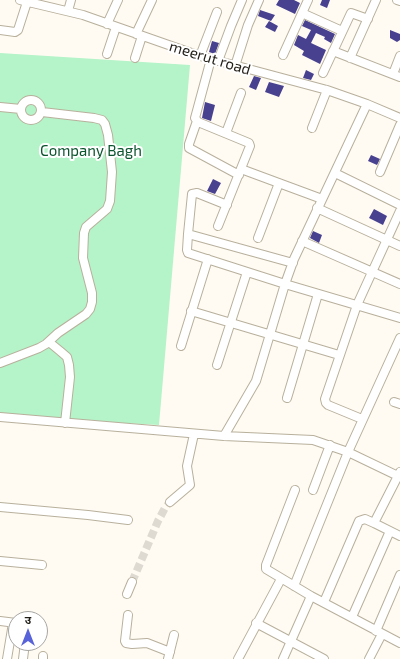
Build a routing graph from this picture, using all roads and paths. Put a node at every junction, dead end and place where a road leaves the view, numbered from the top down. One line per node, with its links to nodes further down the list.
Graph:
1 (71, 0): 9 (street)
2 (118, 0): 13 (street)
3 (152, 0): 17 (street)
4 (241, 0): 8 (street); 25 (street)
5 (308, 0): 11 (street)
6 (376, 0): 12 (street)
7 (29, 1): 9 (street, meerut road); 15 (street)
8 (257, 4): 26 (street)
9 (68, 11): 13 (street, meerut road)
10 (218, 12): 21 (street)
11 (302, 13): 16 (street); 20 (street)
12 (368, 19): 16 (street); 24 (street)
13 (107, 24): 14 (street, meerut road)
14 (116, 27): 17 (street, meerut road); 19 (street)
15 (0, 30)
16 (342, 31): 18 (street)
17 (139, 35): 21 (street, meerut road); 23 (street)
18 (333, 51): 24 (street); 27 (street)
19 (107, 54)
20 (283, 55)
21 (200, 56): 25 (street, meerut road)
22 (400, 56): 28 (street)
23 (135, 58)
24 (350, 58): 28 (street)
25 (215, 60): 26 (street, meerut road); 36 (street)
26 (235, 66): 29 (street, meerut road)
27 (323, 73)
28 (396, 76)
29 (327, 90): 31 (street, meerut road); 38 (street)
30 (241, 93): 39 (street)
31 (367, 104): 35 (street, meerut road); 42 (street)
32 (0, 107): 33 (street)
33 (21, 109): 34 (street); 34 (street)
34 (42, 112): 68 (street)
35 (400, 118)
36 (198, 121): 39 (street); 40 (street)
37 (400, 125): 41 (street)
38 (312, 128)
39 (226, 133): 40 (street)
40 (240, 172): 43 (street); 45 (street)
41 (380, 172)
42 (335, 173): 44 (street); 46 (street)
43 (280, 183): 44 (street); 51 (street)
44 (322, 199): 47 (street)
45 (227, 205): 49 (street); 50 (street)
46 (400, 205)
47 (317, 208): 52 (street); 53 (street)
48 (400, 211): 52 (street)
49 (218, 226)
50 (188, 234): 55 (street); 56 (street)
51 (258, 238)
52 (386, 239): 54 (street); 58 (street)
53 (302, 241): 56 (street); 58 (street)
54 (400, 246)
55 (208, 259): 57 (street); 63 (street)
56 (293, 263): 59 (street)
57 (247, 272): 59 (street); 65 (street)
58 (372, 272): 60 (street); 62 (street)
59 (285, 284): 61 (street); 66 (street)
60 (400, 284)
61 (318, 294): 62 (street); 69 (street)
62 (357, 305): 64 (street); 71 (street)
63 (191, 311): 65 (street); 70 (street)
64 (400, 318)
65 (231, 323): 66 (street); 73 (street)
66 (270, 334): 69 (street); 79 (street)
67 (400, 338): 76 (street)
68 (48, 342): 72 (street); 77 (street)
69 (303, 343): 71 (street); 74 (street)
70 (181, 346)
71 (339, 355): 76 (street)
72 (0, 363)
73 (217, 365)
74 (287, 398)
75 (0, 417): 77 (street)
76 (362, 420): 81 (street)
77 (65, 423): 78 (street)
78 (194, 434): 79 (street); 85 (street)
79 (224, 436): 80 (street)
80 (330, 445): 81 (street); 84 (street)
81 (348, 452): 82 (street); 96 (street)
82 (399, 474): 88 (street)
83 (295, 490): 94 (street)
84 (312, 490)
85 (170, 502)
86 (0, 507): 87 (street)
87 (128, 520)
88 (374, 523): 89 (street); 99 (street)
89 (390, 531): 90 (street); 101 (street)
90 (400, 536)
91 (0, 561): 92 (street)
92 (42, 565)
93 (400, 575): 103 (street)
94 (281, 579): 96 (street); 102 (street)
95 (132, 582): 97 (street)
96 (294, 586): 98 (street)
97 (127, 594)
98 (311, 596): 99 (street); 105 (street)
99 (324, 602): 101 (street)
100 (128, 615): 107 (street)
101 (352, 617): 103 (street)
102 (256, 623): 105 (street); 108 (street)
103 (379, 632): 106 (street); 111 (street)
104 (174, 635): 107 (street)
105 (291, 641): 109 (street); 110 (street)
106 (400, 643)
107 (170, 657)
108 (238, 659)
109 (283, 659)
110 (322, 659)
111 (369, 659)

